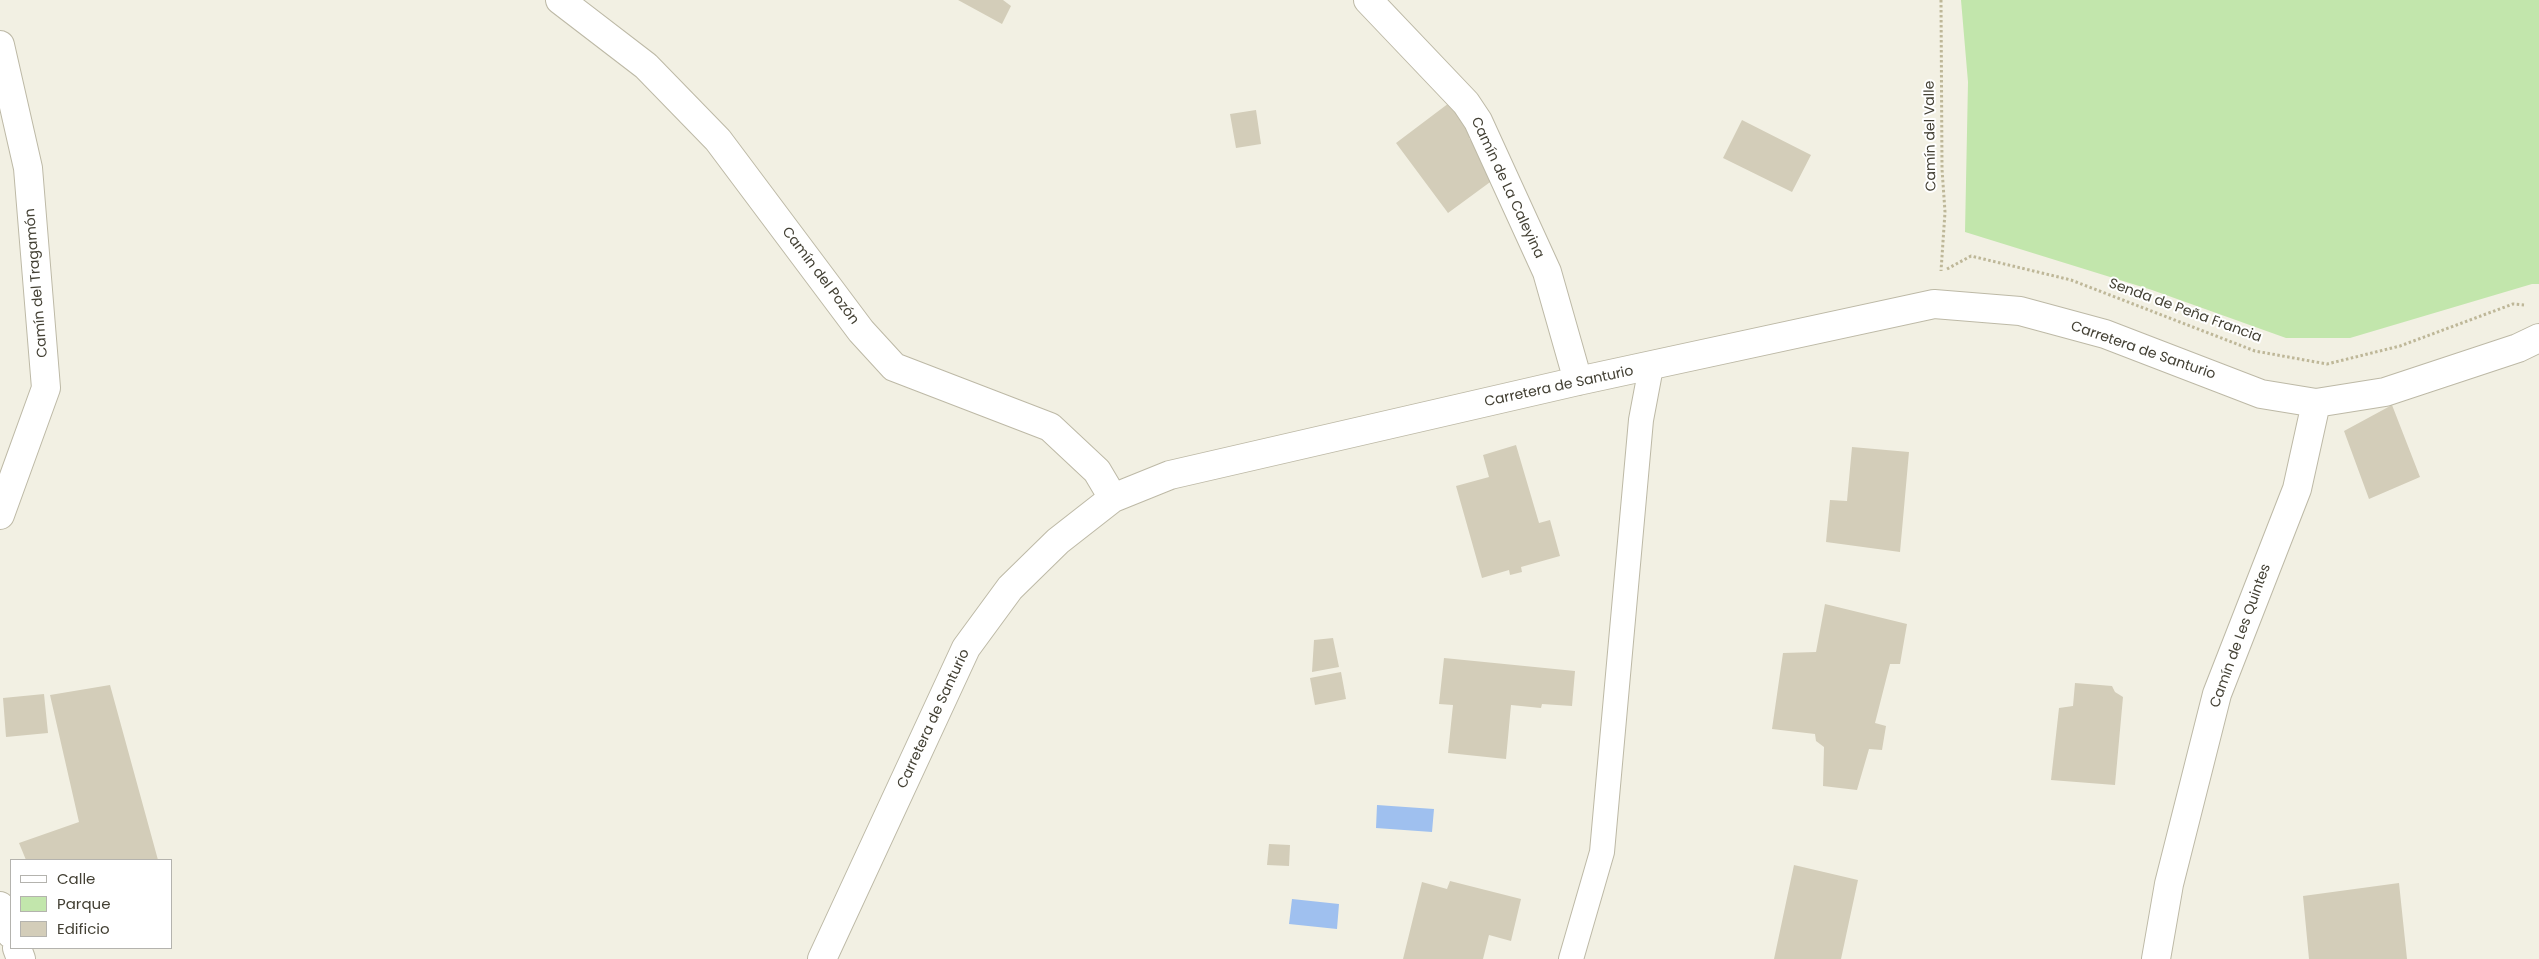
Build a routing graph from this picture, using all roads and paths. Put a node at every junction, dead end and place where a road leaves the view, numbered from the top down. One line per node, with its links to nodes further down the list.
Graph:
1 (560, 0): 11 (street, Camín del Pozón)
2 (1368, 0): 9 (street, Camín de La Caleyina)
3 (1941, 0): 5 (path, Camín del Valle)
4 (0, 45): 12 (street, Camín del Tragamón)
5 (1941, 272): 6 (path, Senda de Peña Francia)
6 (2527, 306)
7 (2539, 338): 10 (street, Carretera de Santurio)
8 (1650, 367): 9 (street, Carretera de Santurio); 10 (street, Carretera de Santurio); 16 (lane)
9 (1578, 381): 11 (street, Carretera de Santurio)
10 (2316, 403): 17 (street, Camín de Les Quintes)
11 (1113, 498): 15 (street, Carretera de Santurio)
12 (0, 515)
13 (0, 906): 14 (street)
14 (10, 931)
15 (822, 959)
16 (1571, 959)
17 (2156, 959)

